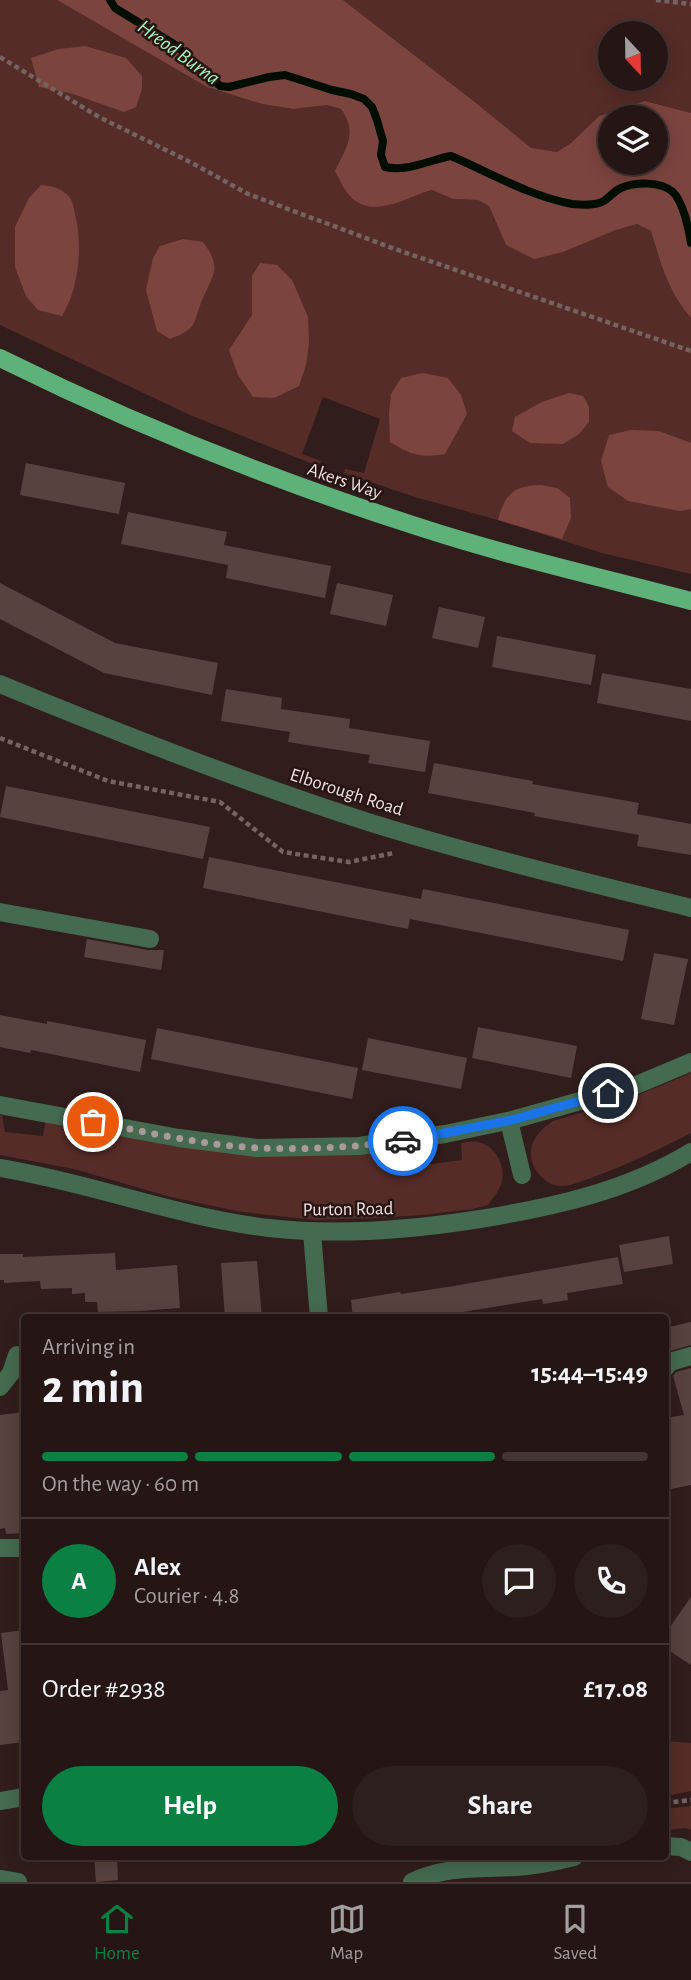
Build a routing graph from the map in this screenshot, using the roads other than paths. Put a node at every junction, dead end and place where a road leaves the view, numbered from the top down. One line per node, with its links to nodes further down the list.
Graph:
1 (0, 358): 2 (main road, Akers Way)
2 (691, 601)
3 (1, 688): 4 (street, Elborough Road)
4 (691, 908)
5 (0, 912): 6 (street)
6 (150, 939)
7 (691, 1062): 9 (street)
8 (0, 1105): 9 (street)
9 (509, 1121): 12 (street)
10 (691, 1152): 13 (street, Purton Road)
11 (0, 1168): 13 (street, Purton Road)
12 (522, 1175)
13 (312, 1232): 14 (street)
14 (319, 1314)
15 (17, 1355): 18 (street)
16 (691, 1356): 17 (street)
17 (669, 1363)
18 (0, 1387)
19 (0, 1548): 20 (street)
20 (21, 1548)
21 (21, 1798): 22 (street)
22 (0, 1801)
23 (669, 1846): 24 (street)
24 (691, 1852)
25 (562, 1860): 28 (street)
26 (0, 1879): 27 (street)
27 (18, 1882)
28 (412, 1882)

